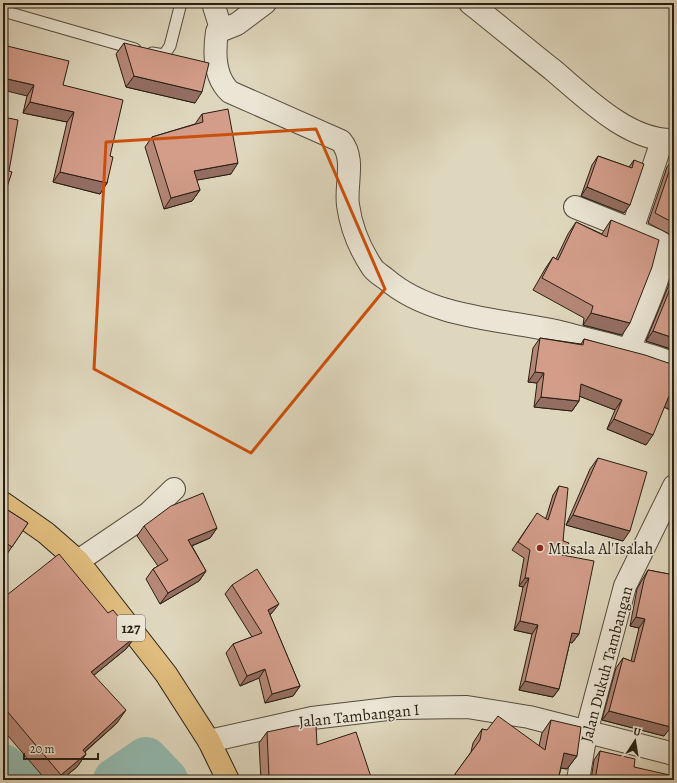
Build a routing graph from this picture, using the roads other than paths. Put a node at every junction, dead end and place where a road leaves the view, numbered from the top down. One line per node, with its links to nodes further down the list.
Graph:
1 (181, 3): 5 (lane)
2 (213, 3): 6 (street)
3 (265, 3): 6 (street)
4 (470, 3): 7 (street)
5 (3, 11)
6 (221, 29): 10 (street)
7 (668, 141): 9 (street)
8 (575, 207): 9 (street)
9 (632, 230): 10 (street)
10 (629, 350): 11 (street)
11 (674, 364)
12 (674, 486): 16 (street, Jalan Dukuh Tambangan)
13 (174, 489): 15 (street)
14 (3, 503): 15 (main road, 127)
15 (78, 561): 17 (main road, 127)
16 (586, 733): 17 (street, Jalan Tambangan I); 18 (street, Jalan Tambangan I); 20 (street, Jalan Dukuh Tambangan)
17 (210, 741): 19 (main road, 127)
18 (674, 754)
19 (228, 780)
20 (578, 780)

